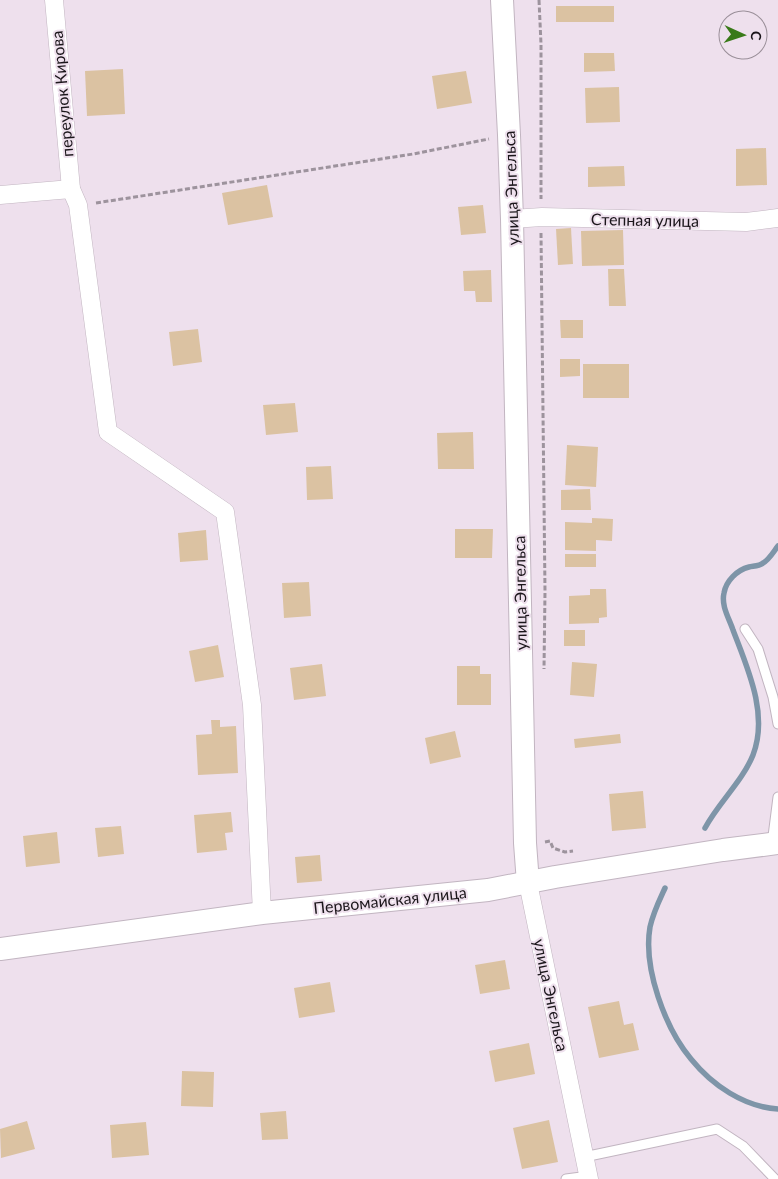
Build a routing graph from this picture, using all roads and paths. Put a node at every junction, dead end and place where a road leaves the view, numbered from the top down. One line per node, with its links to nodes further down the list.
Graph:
1 (54, 0): 5 (street, переулок Кирова)
2 (502, 0): 4 (street, улица Энгельса)
3 (539, 0): 8 (path)
4 (510, 135): 7 (path); 10 (street, улица Энгельса)
5 (71, 189): 6 (street); 7 (street, переулок Кирова)
6 (0, 195)
7 (78, 205): 19 (street, переулок Кирова)
8 (542, 217): 9 (street, Степная улица); 10 (street, Степная улица); 12 (path)
9 (778, 218)
10 (512, 219): 18 (street, улица Энгельса)
11 (745, 629): 13 (lane)
12 (544, 678)
13 (778, 724)
14 (778, 797): 16 (lane)
15 (542, 842): 17 (path)
16 (775, 844): 18 (street, Первомайская улица)
17 (574, 851)
18 (528, 883): 19 (street, Первомайская улица); 21 (street, улица Энгельса)
19 (262, 912): 20 (street, Первомайская улица)
20 (0, 949)
21 (584, 1157): 22 (street, улица Энгельса); 24 (lane)
22 (589, 1177): 23 (lane)
23 (566, 1179)
24 (776, 1179)

